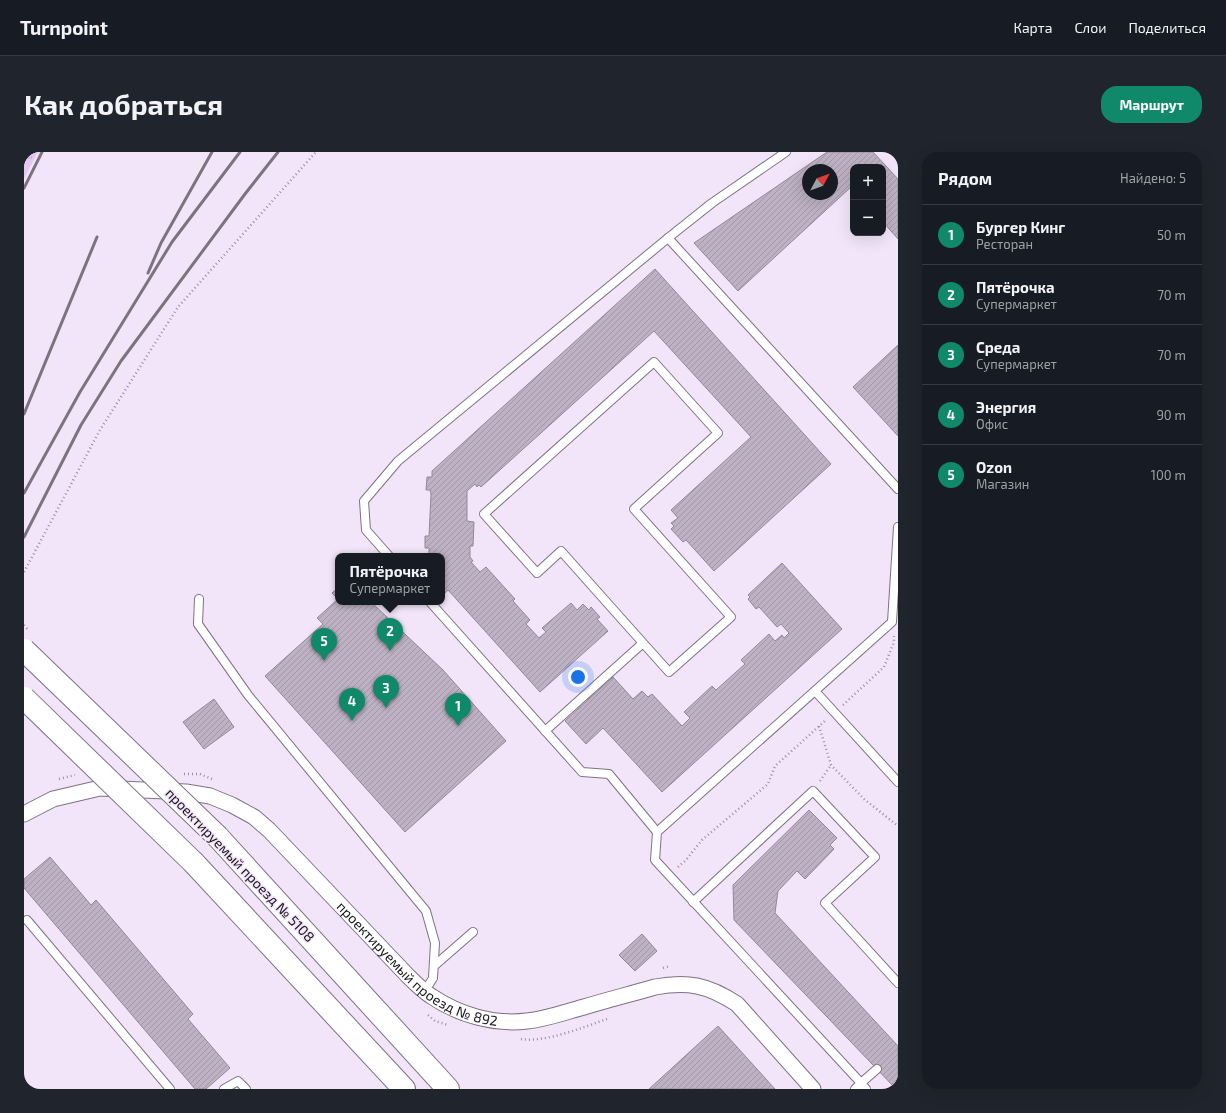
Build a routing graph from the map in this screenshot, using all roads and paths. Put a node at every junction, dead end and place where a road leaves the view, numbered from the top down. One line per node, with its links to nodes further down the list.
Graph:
1 (316, 152): 7 (path)
2 (786, 152): 3 (lane)
3 (668, 238): 4 (lane); 6 (lane)
4 (898, 489)
5 (898, 527): 10 (lane)
6 (386, 553)
7 (24, 572)
8 (199, 599): 28 (lane)
9 (433, 605): 17 (lane)
10 (892, 622): 13 (lane); 15 (path)
11 (643, 643): 11 (lane); 17 (lane)
12 (24, 650): 41 (main road, проектируемый проезд № 5108, bridge)
13 (815, 691): 15 (lane); 23 (lane)
14 (24, 698): 40 (main road, bridge)
15 (834, 712): 16 (path); 19 (lane)
16 (819, 726): 18 (path); 24 (path)
17 (545, 731): 23 (lane)
18 (831, 765): 20 (path); 22 (path)
19 (898, 782)
20 (813, 791): 25 (lane); 29 (lane)
21 (24, 814): 30 (street, проектируемый проезд № 892)
22 (898, 826)
23 (657, 832): 24 (lane)
24 (669, 875): 25 (lane)
25 (693, 902): 36 (lane)
26 (27, 920): 37 (lane)
27 (473, 932): 28 (lane)
28 (434, 966): 30 (lane)
29 (898, 982)
30 (424, 991): 42 (street, проектируемый проезд № 892)
31 (425, 1012): 33 (path)
32 (613, 1017): 34 (path)
33 (449, 1026)
34 (520, 1039)
35 (877, 1069): 36 (lane)
36 (860, 1087)
37 (170, 1089)
38 (224, 1089): 39 (lane)
39 (246, 1089)
40 (404, 1089)
41 (448, 1089)
42 (812, 1089)

